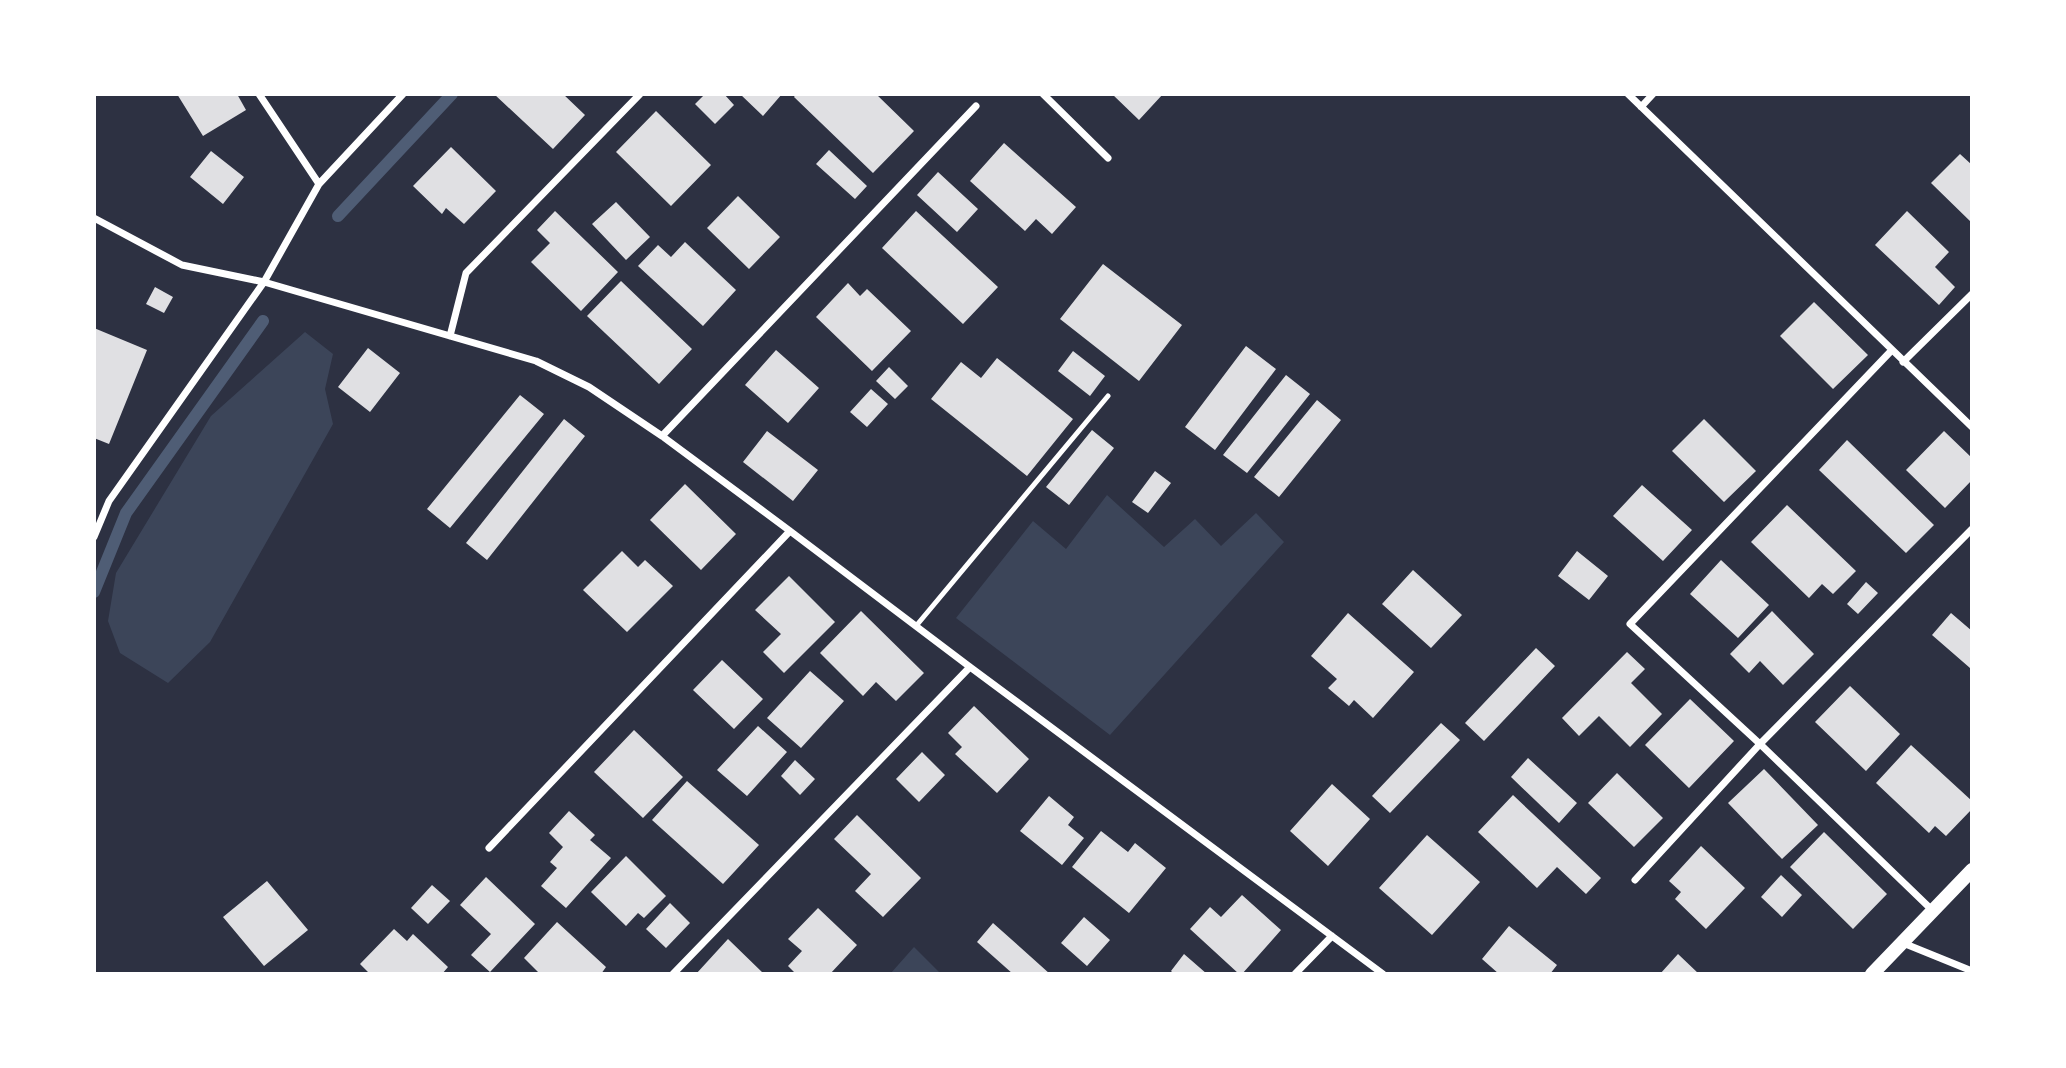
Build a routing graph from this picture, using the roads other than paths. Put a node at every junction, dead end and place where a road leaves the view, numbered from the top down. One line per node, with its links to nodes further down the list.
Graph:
1 (260, 94): 10 (street)
2 (403, 94): 10 (street)
3 (640, 94): 14 (street)
4 (1043, 94): 9 (street)
5 (1628, 94): 8 (street)
6 (1653, 94): 8 (street)
7 (976, 106): 19 (street)
8 (1640, 107): 15 (street)
9 (1108, 158)
10 (319, 184): 12 (street)
11 (94, 218): 12 (street)
12 (264, 282): 14 (street); 22 (street)
13 (1972, 294): 16 (street)
14 (450, 336): 19 (street)
15 (1891, 351): 16 (street); 25 (street)
16 (1903, 362): 18 (street)
17 (1108, 396): 23 (lane)
18 (1972, 426)
19 (662, 436): 21 (street)
20 (1972, 529): 25 (street)
21 (790, 531): 23 (street); 26 (street)
22 (94, 537)
23 (916, 626): 24 (street)
24 (970, 667): 30 (street); 33 (street)
25 (1760, 744): 28 (street); 29 (street)
26 (489, 848)
27 (1972, 870): 29 (main road)
28 (1635, 880)
29 (1932, 911): 31 (main road)
30 (1332, 936): 34 (street); 35 (street)
31 (1903, 942): 32 (street); 36 (main road)
32 (1972, 971)
33 (673, 974)
34 (1295, 974)
35 (1383, 974)
36 (1872, 974)

